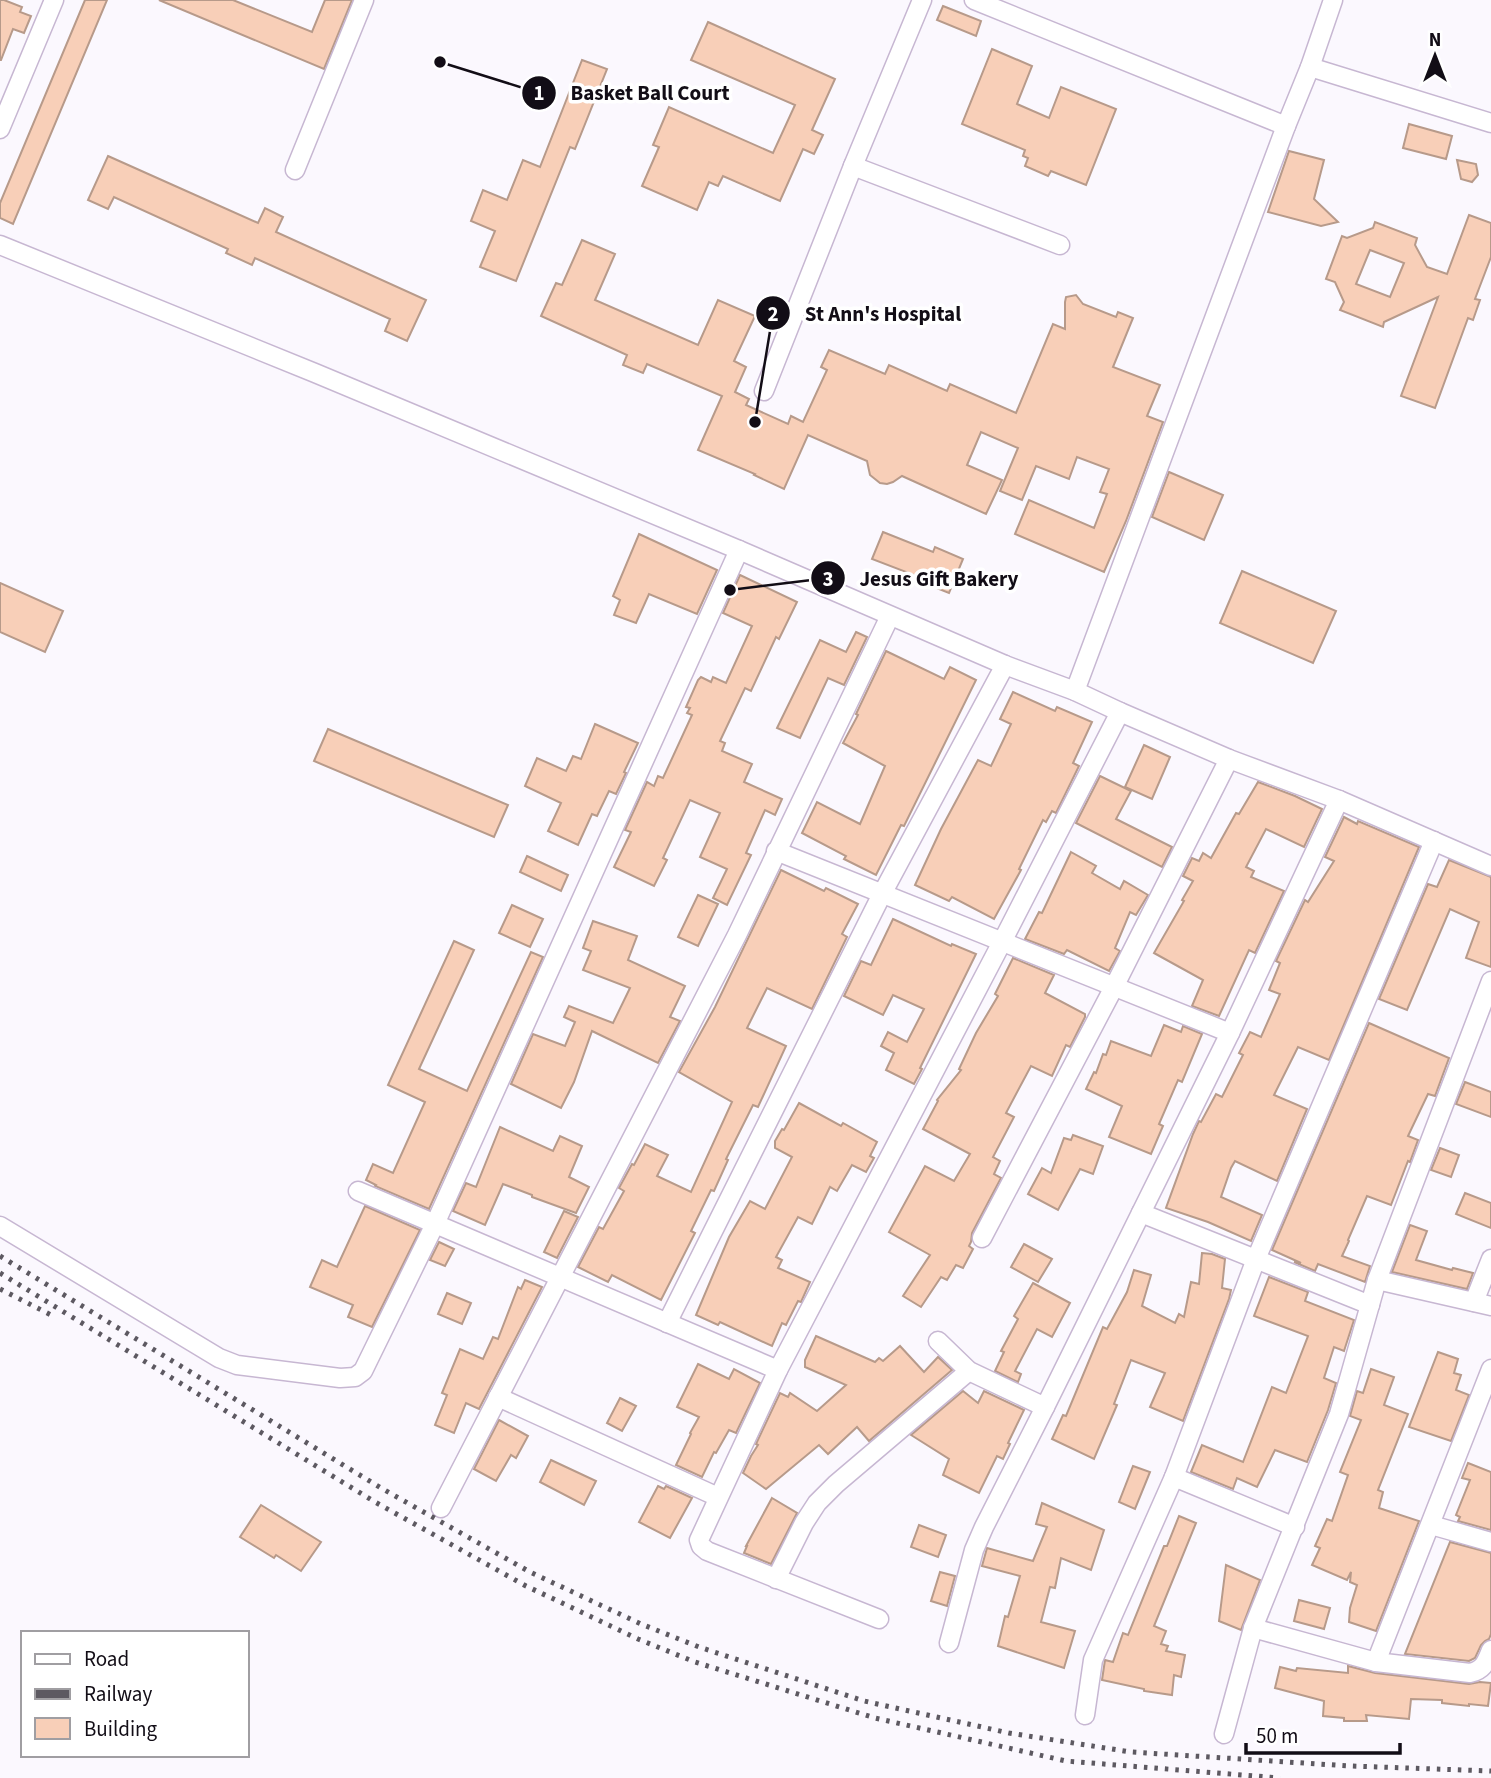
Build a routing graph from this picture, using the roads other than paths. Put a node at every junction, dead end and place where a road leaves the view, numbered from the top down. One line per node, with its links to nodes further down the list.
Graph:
1 (54, 0): 9 (street)
2 (364, 0): 11 (street)
3 (922, 0): 10 (street)
4 (974, 0): 8 (street)
5 (1333, 0): 6 (street)
6 (1310, 67): 7 (street); 8 (street)
7 (1491, 123)
8 (1286, 126): 18 (street)
9 (0, 129)
10 (853, 166): 13 (street); 14 (street)
11 (295, 170)
12 (0, 244): 15 (street)
13 (1060, 245)
14 (764, 391)
15 (739, 550): 16 (street); 32 (street)
16 (890, 616): 17 (street); 23 (street)
17 (1005, 665): 18 (street); 25 (street)
18 (1075, 691): 19 (street)
19 (1120, 712): 20 (street); 26 (street)
20 (1229, 759): 21 (street); 28 (street)
21 (1339, 800): 22 (street); 29 (street)
22 (1434, 841): 24 (street); 35 (street)
23 (776, 851): 25 (street); 37 (street)
24 (1491, 866)
25 (882, 894): 26 (street); 41 (street)
26 (1002, 942): 28 (street); 44 (street)
27 (1491, 981): 38 (street)
28 (1114, 987): 29 (street); 34 (street)
29 (1230, 1033): 31 (street)
30 (358, 1191): 32 (street)
31 (1141, 1213): 35 (street); 47 (street)
32 (435, 1224): 33 (street); 37 (street)
33 (0, 1226)
34 (982, 1238)
35 (1256, 1259): 39 (street); 48 (street)
36 (1491, 1259): 40 (street)
37 (560, 1277): 41 (street); 46 (street)
38 (1377, 1280): 39 (street); 40 (street)
39 (1370, 1304): 52 (street)
40 (1483, 1304)
41 (667, 1323): 44 (street)
42 (939, 1341): 45 (street)
43 (1491, 1369): 51 (street)
44 (778, 1370): 49 (street)
45 (969, 1371): 47 (street); 54 (street)
46 (498, 1397): 49 (street); 50 (street)
47 (1045, 1407): 57 (street)
48 (1174, 1477): 52 (street); 60 (street)
49 (718, 1497): 54 (street)
50 (441, 1508)
51 (1431, 1525): 53 (street); 59 (street)
52 (1295, 1527): 56 (street)
53 (1491, 1542)
54 (776, 1580): 55 (street)
55 (879, 1619)
56 (1253, 1628): 59 (street); 61 (street)
57 (949, 1643)
58 (1491, 1650): 59 (street)
59 (1376, 1662)
60 (1085, 1715)
61 (1224, 1734)

